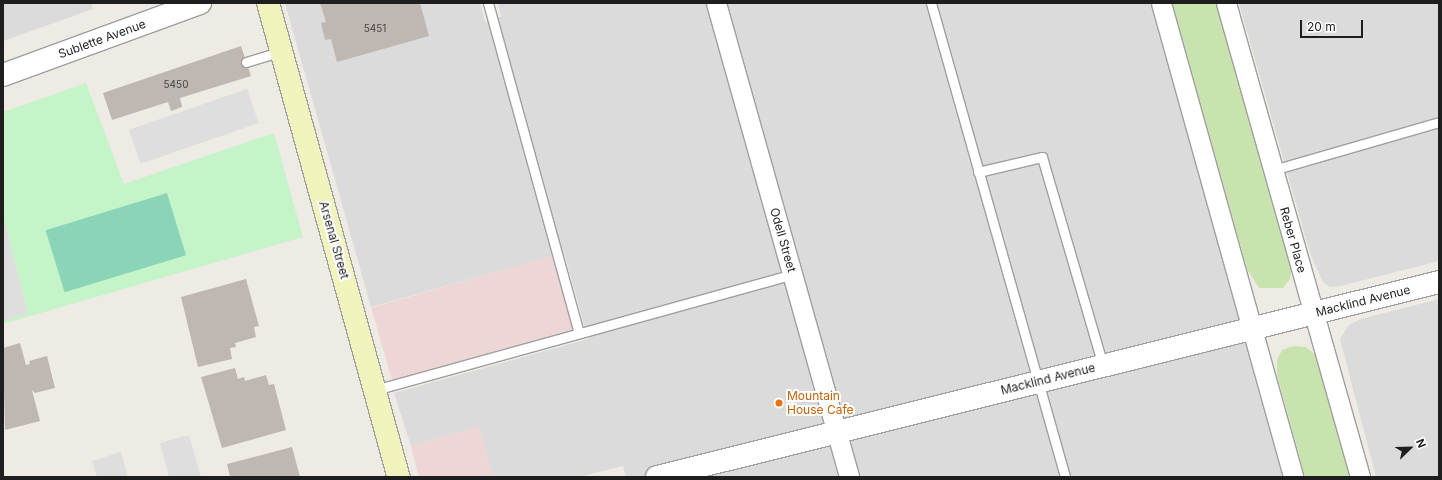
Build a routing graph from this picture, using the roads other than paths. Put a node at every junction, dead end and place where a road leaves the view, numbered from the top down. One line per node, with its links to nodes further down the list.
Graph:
1 (200, 3): 10 (street, Sublette Avenue)
2 (268, 3): 8 (main road, Arsenal Street)
3 (488, 3): 18 (lane)
4 (716, 3): 14 (street, Odell Street)
5 (930, 3): 13 (lane)
6 (1161, 3): 17 (street)
7 (1226, 3): 12 (street, Reber Place)
8 (281, 50): 9 (lane); 21 (main road, Arsenal Street)
9 (246, 62)
10 (3, 75)
11 (1439, 122): 12 (lane)
12 (1273, 170): 16 (street, Reber Place)
13 (978, 172): 19 (lane); 20 (lane)
14 (793, 274): 18 (lane); 22 (street, Odell Street)
15 (1439, 282): 16 (street, Macklind Avenue)
16 (1314, 313): 17 (street, Macklind Avenue); 28 (street, Reber Place)
17 (1252, 328): 19 (street, Macklind Avenue); 27 (street)
18 (580, 333): 21 (lane)
19 (1103, 366): 20 (street, Macklind Avenue)
20 (1038, 382): 22 (street, Macklind Avenue); 26 (lane)
21 (375, 390): 23 (main road, Arsenal Street)
22 (837, 432): 24 (street, Macklind Avenue); 25 (street, Odell Street)
23 (399, 477)
24 (657, 477)
25 (849, 477)
26 (1065, 477)
27 (1293, 477)
28 (1360, 477)

